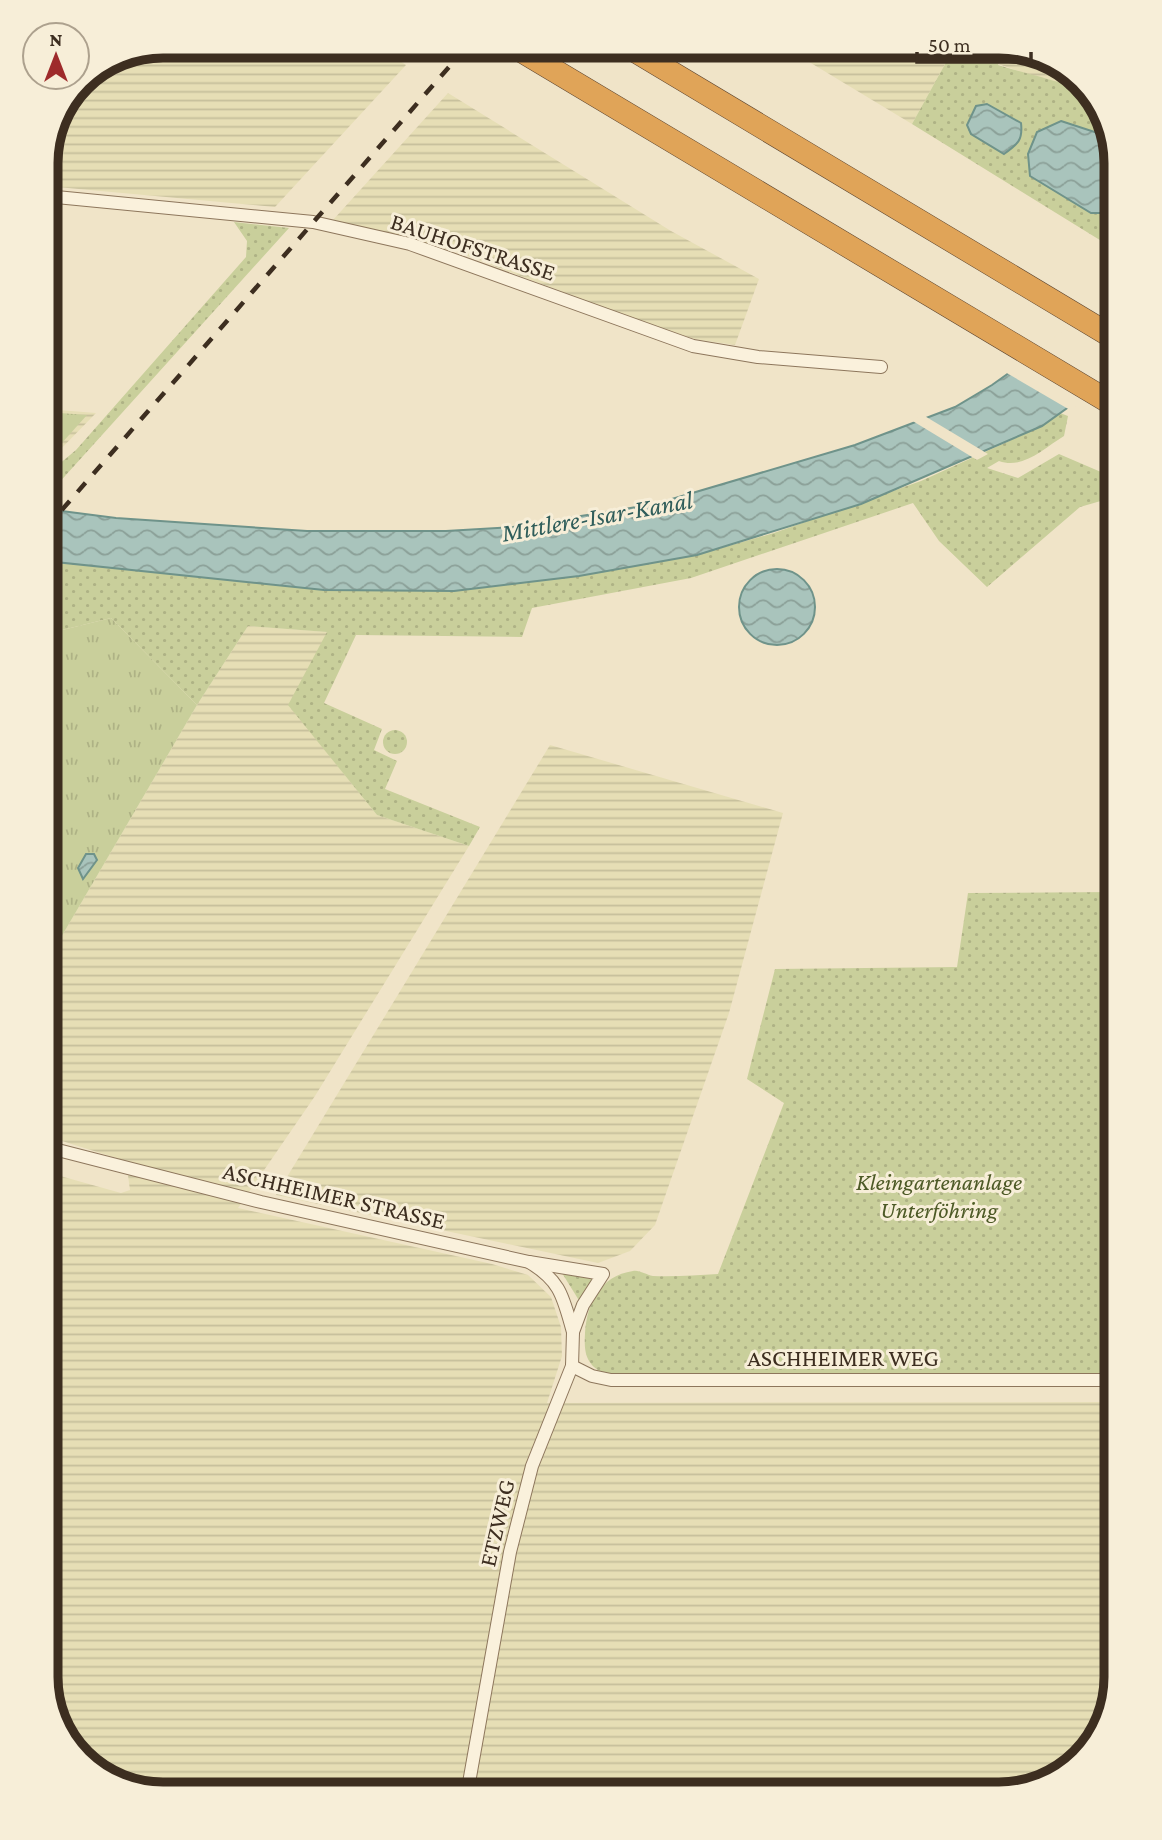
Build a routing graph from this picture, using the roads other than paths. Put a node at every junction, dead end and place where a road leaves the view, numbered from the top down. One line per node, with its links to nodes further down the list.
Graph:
1 (533, 58): 6 (highway)
2 (647, 58): 4 (highway)
3 (58, 197): 5 (street, BAUHOFSTRASSE)
4 (1104, 332)
5 (881, 367)
6 (1104, 400)
7 (58, 1150): 8 (street, ASCHHEIMER STRASSE)
8 (529, 1262): 9 (street, ASCHHEIMER STRASSE); 9 (street, ETZWEG)
9 (573, 1332): 10 (street, ETZWEG)
10 (572, 1366): 11 (street, ASCHHEIMER WEG); 12 (street, ETZWEG)
11 (1104, 1380)
12 (469, 1782)

